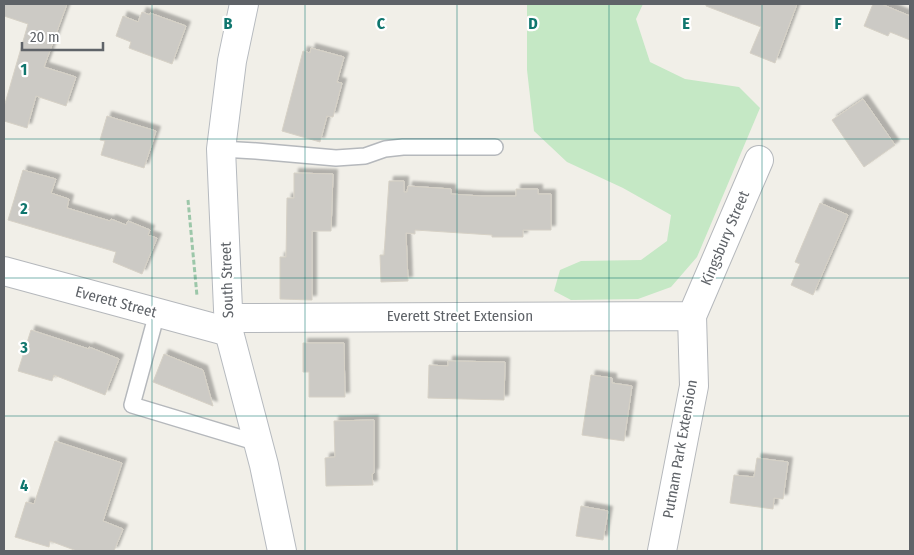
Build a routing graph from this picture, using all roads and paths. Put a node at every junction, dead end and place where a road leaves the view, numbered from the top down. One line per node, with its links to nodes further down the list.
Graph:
1 (244, 4): 3 (street, South Street)
2 (495, 148): 3 (lane)
3 (221, 149): 10 (street, South Street)
4 (759, 160): 9 (street, Kingsbury Street)
5 (188, 200): 7 (path)
6 (4, 271): 8 (street, Everett Street)
7 (197, 298)
8 (157, 313): 10 (street, Everett Street); 11 (lane)
9 (692, 316): 10 (street, Everett Street Extension); 13 (street, Putnam Park Extension)
10 (229, 325): 11 (street, South Street)
11 (258, 443): 12 (street, South Street)
12 (282, 551)
13 (662, 551)

